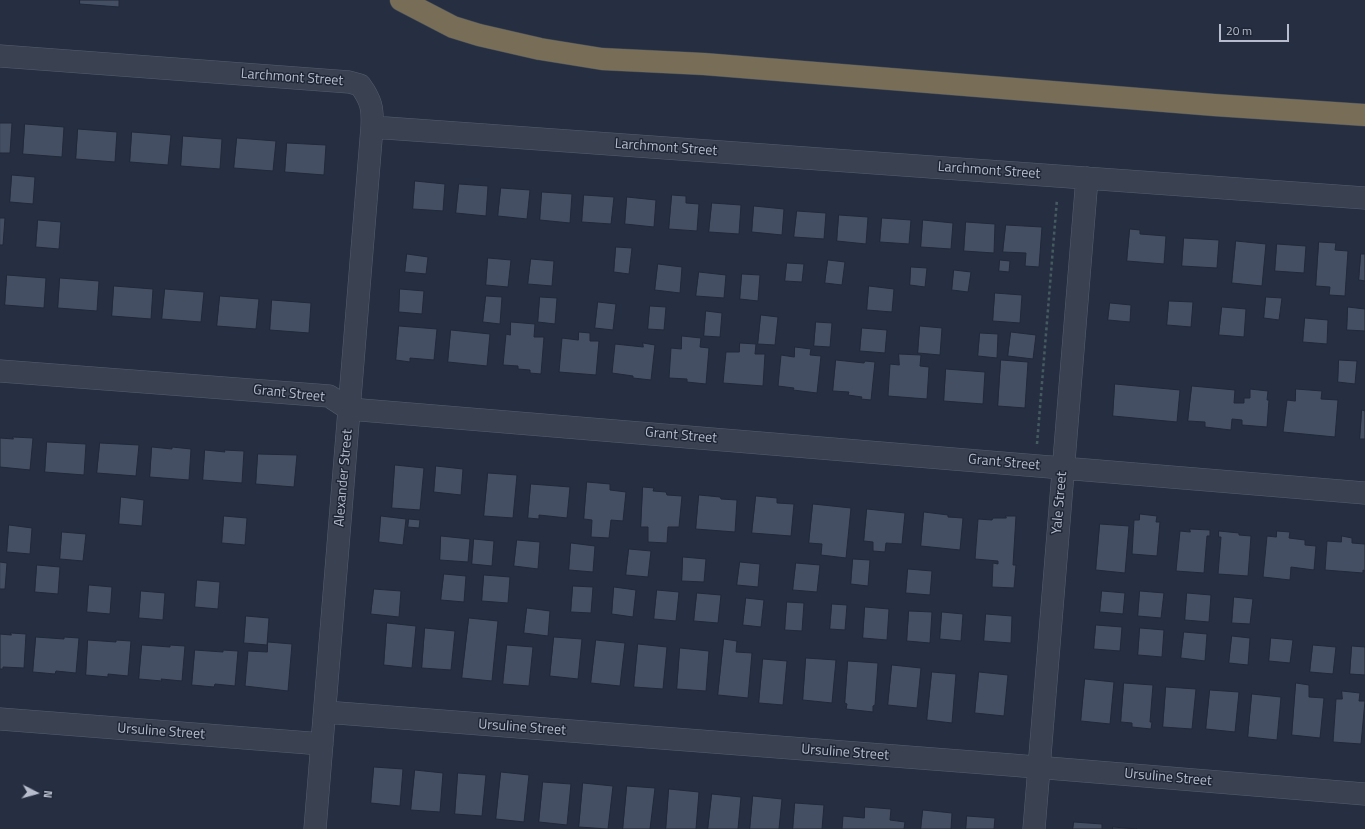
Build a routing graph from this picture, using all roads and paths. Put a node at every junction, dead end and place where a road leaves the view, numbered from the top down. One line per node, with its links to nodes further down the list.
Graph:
1 (401, 0): 3 (highway)
2 (0, 56): 4 (street, Larchmont Street)
3 (1365, 115)
4 (372, 127): 5 (street, Larchmont Street); 9 (street, Alexander Street)
5 (1087, 178): 6 (street, Larchmont Street); 11 (street, Yale Street)
6 (1365, 198)
7 (1057, 199): 10 (path)
8 (0, 371): 9 (street, Grant Street)
9 (349, 409): 11 (street, Grant Street); 13 (street, Alexander Street)
10 (1037, 447)
11 (1063, 468): 12 (street, Grant Street); 16 (street, Yale Street)
12 (1365, 493)
13 (325, 712): 15 (street, Alexander Street); 16 (street, Ursuline Street)
14 (0, 719): 15 (street, Ursuline Street)
15 (322, 744): 18 (street, Alexander Street)
16 (1039, 768): 17 (street, Ursuline Street); 19 (street, Yale Street)
17 (1365, 794)
18 (315, 829)
19 (1034, 829)

